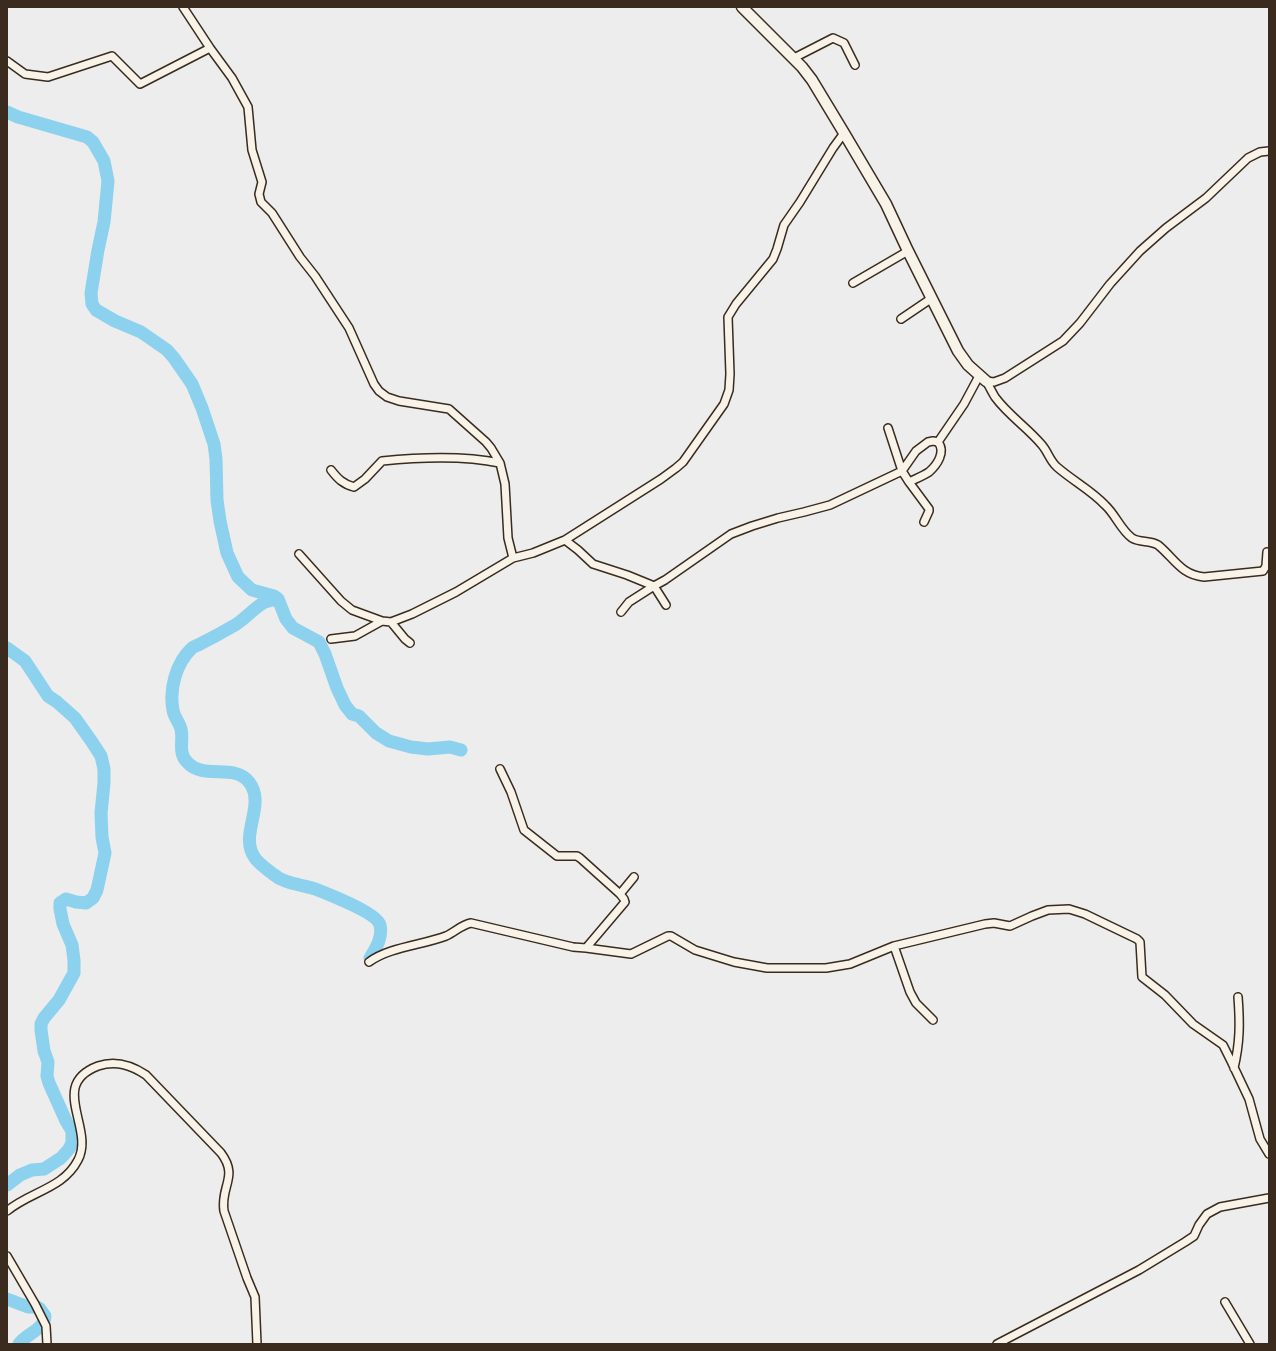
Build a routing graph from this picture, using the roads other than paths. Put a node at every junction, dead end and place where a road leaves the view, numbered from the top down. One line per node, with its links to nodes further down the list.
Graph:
1 (183, 7): 3 (street)
2 (742, 7): 4 (street)
3 (210, 48): 5 (street); 16 (street)
4 (794, 58): 6 (street); 7 (street)
5 (7, 61)
6 (855, 65)
7 (844, 133): 9 (street); 21 (street)
8 (1269, 151): 13 (street)
9 (908, 251): 10 (street); 11 (street)
10 (853, 283)
11 (932, 298): 12 (street); 13 (street)
12 (901, 319)
13 (982, 379): 15 (street); 22 (street)
14 (888, 428): 18 (street)
15 (938, 442): 18 (street); 19 (street)
16 (500, 463): 17 (street); 24 (street)
17 (331, 470)
18 (902, 471): 19 (street); 25 (street)
19 (909, 482): 20 (street)
20 (924, 522)
21 (565, 540): 24 (street); 25 (street)
22 (1267, 552)
23 (299, 554): 28 (street)
24 (513, 558): 29 (street)
25 (654, 586): 26 (street); 27 (street)
26 (666, 605)
27 (621, 612)
28 (382, 621): 29 (street); 30 (street)
29 (391, 622): 31 (street)
30 (331, 639)
31 (410, 642)
32 (500, 769): 34 (street)
33 (634, 877): 34 (street)
34 (620, 894): 36 (street)
35 (894, 946): 36 (street); 39 (street); 40 (street)
36 (586, 948): 37 (street)
37 (369, 962)
38 (1238, 997): 40 (street)
39 (933, 1020)
40 (1234, 1068): 41 (street)
41 (1269, 1154)
42 (1269, 1198): 48 (street)
43 (7, 1211): 47 (street)
44 (7, 1256): 46 (street)
45 (1225, 1302): 49 (street)
46 (47, 1344)
47 (257, 1344)
48 (997, 1344)
49 (1250, 1344)

